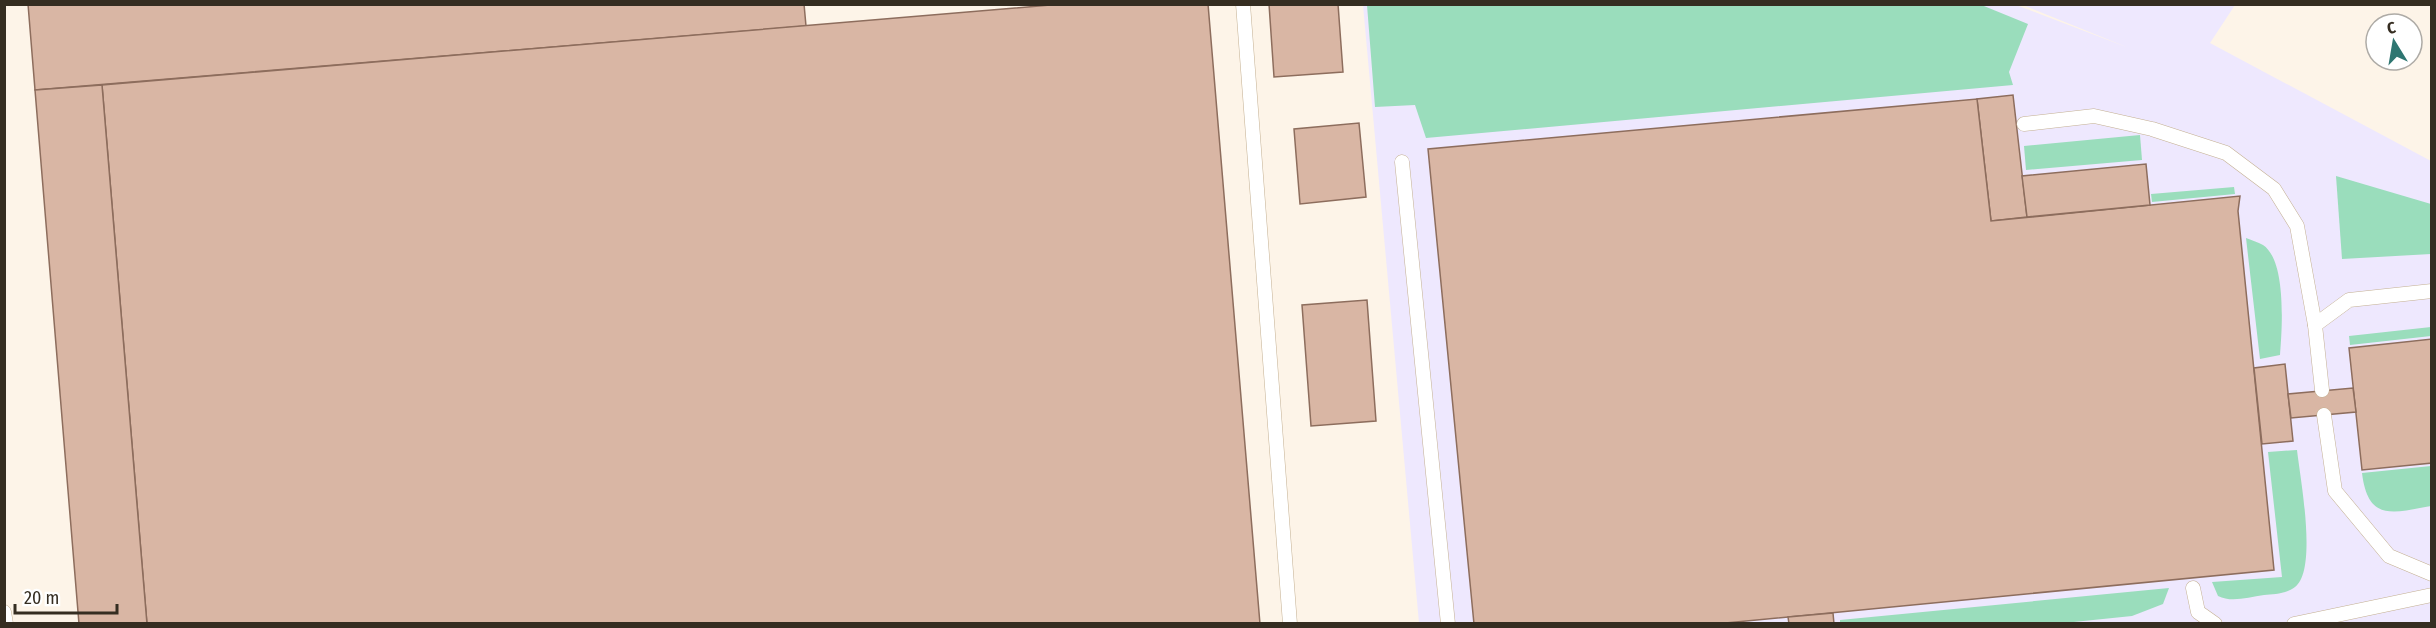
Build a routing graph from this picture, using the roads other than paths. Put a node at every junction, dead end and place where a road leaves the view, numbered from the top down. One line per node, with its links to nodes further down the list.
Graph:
1 (1243, 4): 13 (lane)
2 (2024, 124): 5 (lane)
3 (1402, 162): 14 (lane)
4 (2432, 291): 5 (lane)
5 (2315, 325): 6 (lane)
6 (2322, 390)
7 (2324, 415): 8 (lane)
8 (2432, 574)
9 (2193, 588): 15 (lane)
10 (2432, 595): 16 (lane)
11 (4, 612): 12 (lane)
12 (6, 624)
13 (1290, 624)
14 (1448, 624)
15 (2215, 624)
16 (2294, 624)

